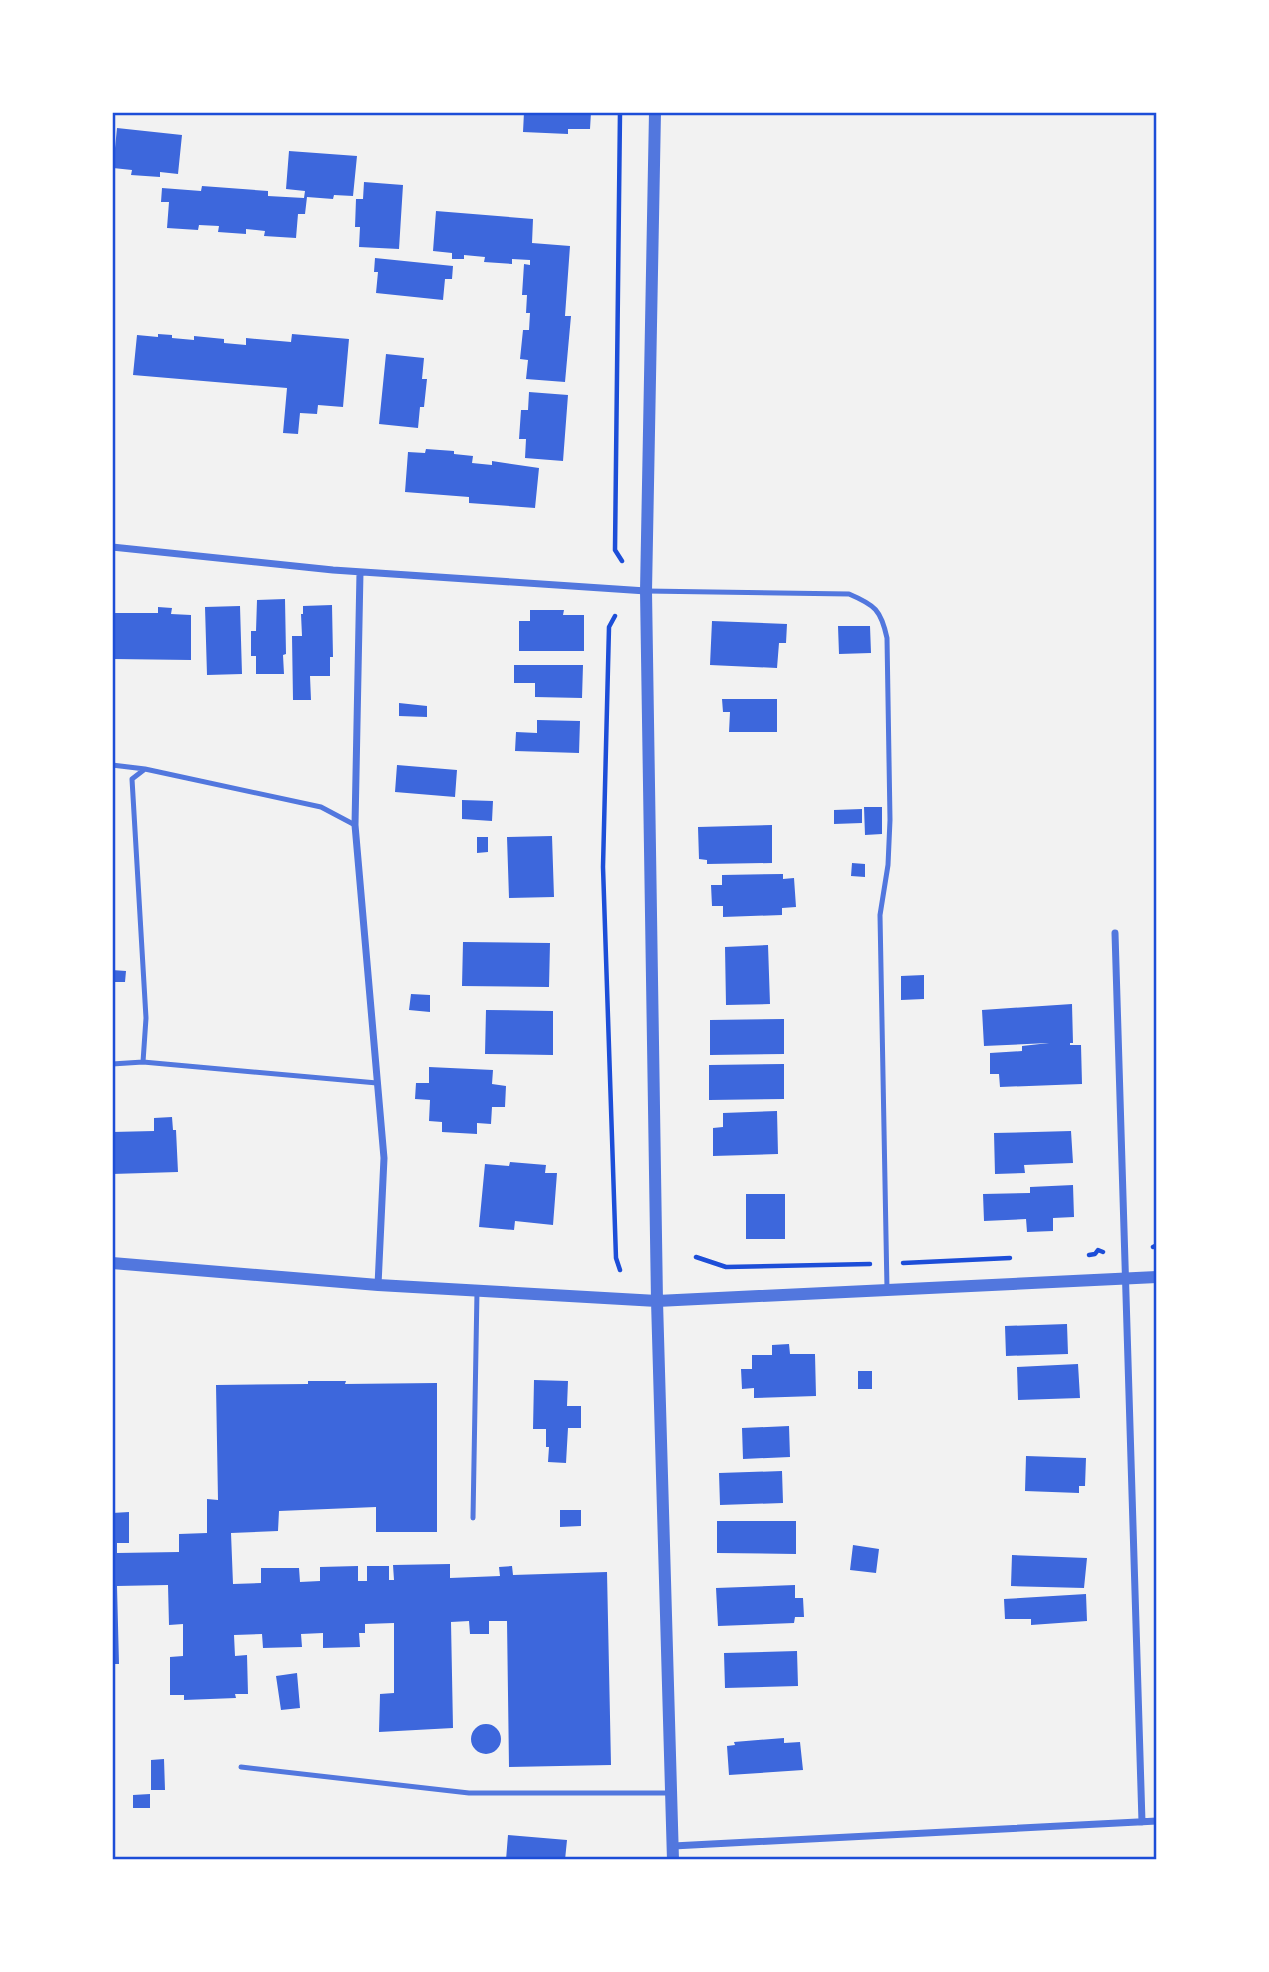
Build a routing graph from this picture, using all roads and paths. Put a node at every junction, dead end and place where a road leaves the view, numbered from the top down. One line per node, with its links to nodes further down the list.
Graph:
1 (620, 112): 4 (path)
2 (655, 112): 6 (street)
3 (112, 547): 5 (street)
4 (622, 561)
5 (360, 572): 6 (street); 10 (street)
6 (646, 591): 20 (lane); 22 (street)
7 (615, 616): 16 (path)
8 (112, 765): 9 (lane)
9 (145, 769): 10 (lane); 12 (lane)
10 (355, 825): 14 (street)
11 (1115, 933): 18 (street)
12 (143, 1062): 13 (lane); 14 (lane)
13 (112, 1064)
14 (377, 1083): 19 (street)
15 (112, 1263): 19 (street)
16 (620, 1270)
17 (1157, 1277): 18 (street)
18 (1124, 1279): 20 (street); 27 (street)
19 (378, 1285): 21 (street)
20 (887, 1290): 22 (street)
21 (477, 1291): 22 (street); 23 (lane)
22 (657, 1301): 25 (street)
23 (473, 1518)
24 (241, 1767): 25 (lane)
25 (672, 1793): 28 (street)
26 (1157, 1821): 27 (street)
27 (1142, 1822): 28 (street)
28 (673, 1846): 29 (street)
29 (673, 1860)

